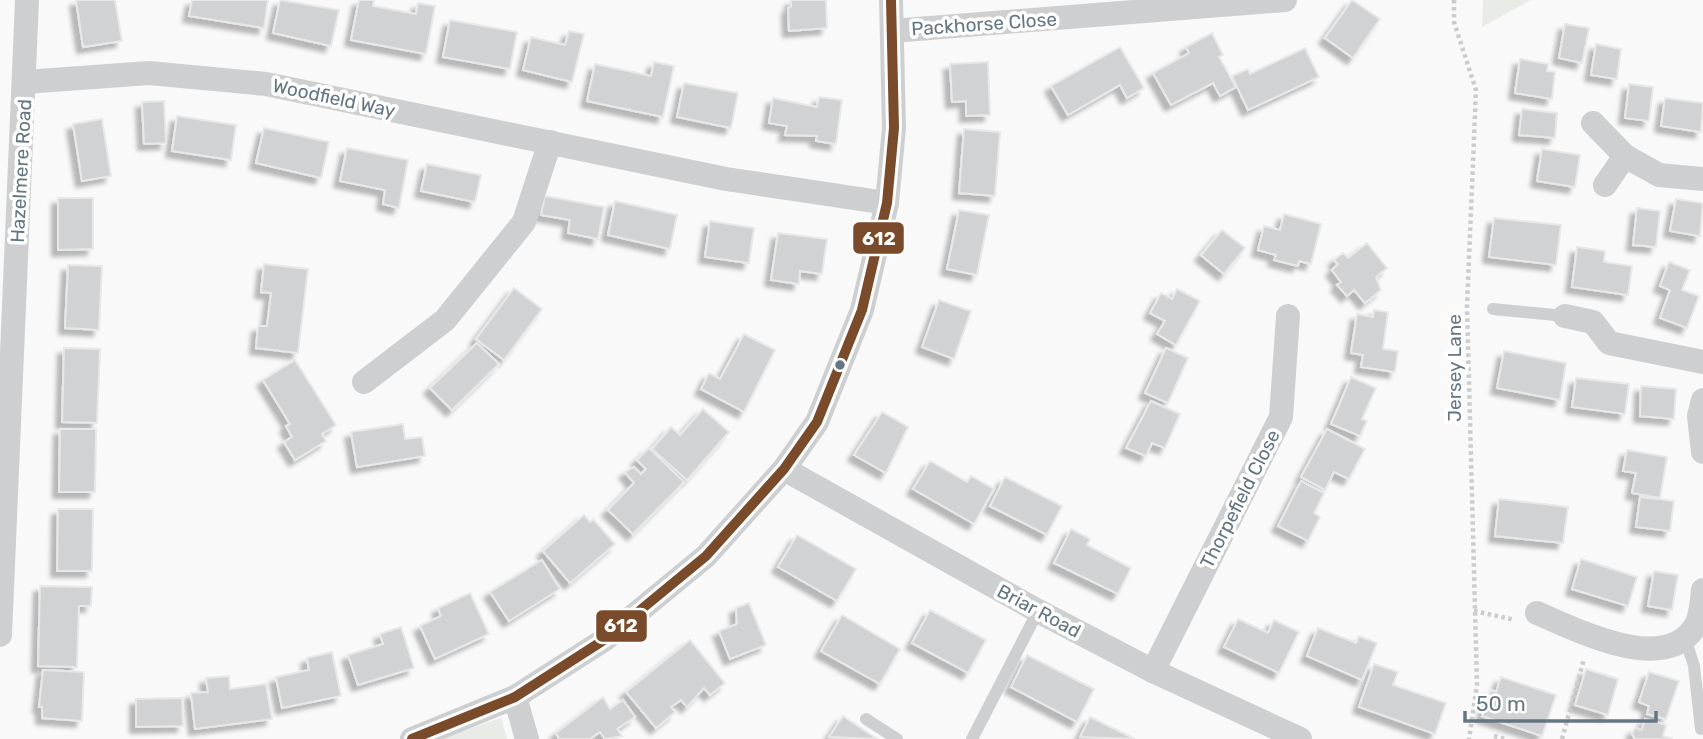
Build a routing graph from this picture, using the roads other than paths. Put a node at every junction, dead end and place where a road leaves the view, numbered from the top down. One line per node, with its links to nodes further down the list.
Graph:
1 (27, 0): 5 (street, Hazelmere Road)
2 (891, 0): 4 (street)
3 (1285, 0): 4 (street, Packhorse Close)
4 (892, 31): 11 (street)
5 (25, 82): 7 (street, Woodfield Way); 23 (street, Hazelmere Road)
6 (1593, 123): 8 (street)
7 (550, 142): 11 (street, Woodfield Way); 16 (street)
8 (1625, 156): 9 (street); 10 (street)
9 (1703, 179)
10 (1605, 185)
11 (887, 202): 19 (street)
12 (1493, 309): 14 (lane)
13 (1288, 316): 25 (street, Thorpefield Close)
14 (1566, 316): 15 (street)
15 (1703, 362)
16 (364, 382)
17 (1703, 400): 18 (street)
18 (1703, 452)
19 (784, 469): 21 (street, Briar Road); 26 (street)
20 (1703, 590): 24 (street)
21 (1038, 611): 25 (street, Briar Road); 32 (lane)
22 (1537, 613): 24 (street)
23 (0, 635)
24 (1685, 638): 28 (lane)
25 (1153, 671): 33 (street, Briar Road)
26 (515, 697): 29 (street); 30 (street)
27 (866, 719): 31 (lane)
28 (1700, 729)
29 (412, 739)
30 (527, 739)
31 (897, 739)
32 (972, 739)
33 (1299, 739)

